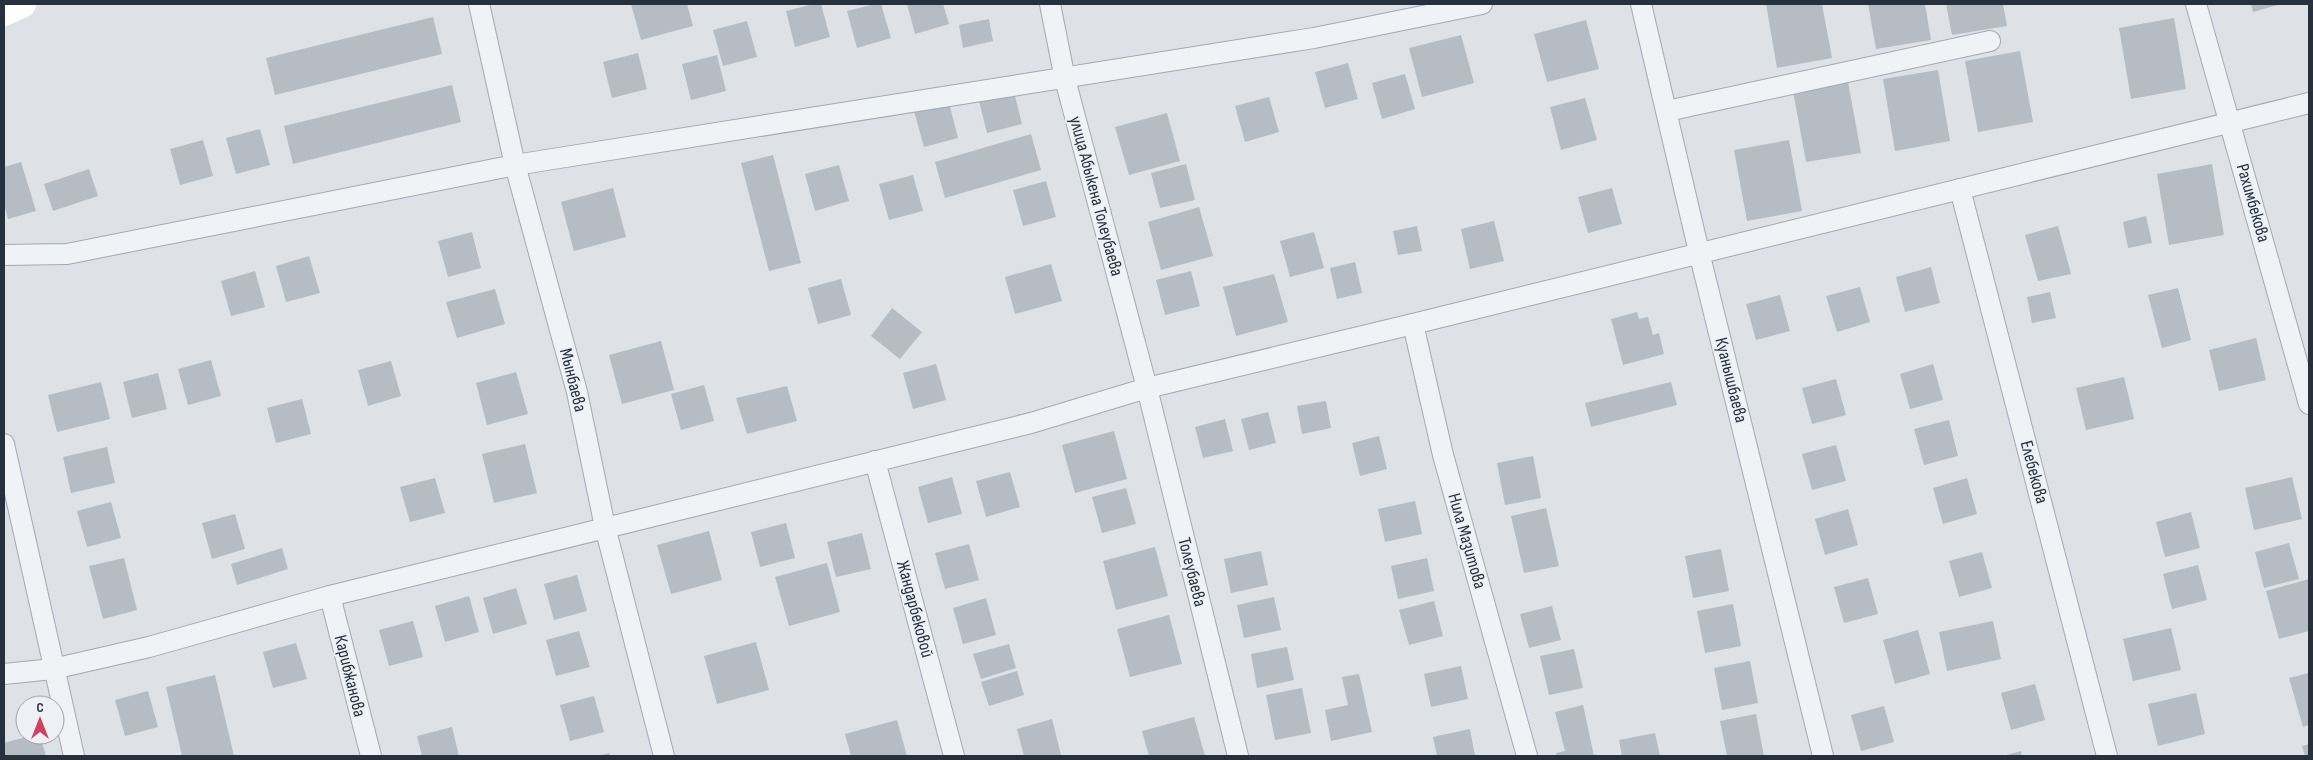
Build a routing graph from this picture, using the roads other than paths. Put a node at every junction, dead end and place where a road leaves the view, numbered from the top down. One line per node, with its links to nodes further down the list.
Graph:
1 (22, 4): 7 (main road)
2 (479, 4): 13 (street, Мынбаева)
3 (1050, 4): 9 (street, улица Абыкена Толеубаева)
4 (1482, 4): 9 (street)
5 (1641, 4): 11 (street, Куанышбаева)
6 (2196, 4): 12 (street, Рахимбекова)
7 (4, 12)
8 (1990, 41): 11 (street)
9 (1065, 79): 13 (street); 18 (street, улица Абыкена Толеубаева)
10 (2309, 103): 12 (street)
11 (1667, 112): 15 (street, Куанышбаева)
12 (2230, 122): 14 (street); 19 (street, Рахимбекова)
13 (515, 165): 16 (street); 22 (street, Мынбаева)
14 (1960, 189): 15 (street); 33 (street, Елебекова)
15 (1699, 252): 17 (street); 32 (street, Куанышбаева)
16 (4, 255)
17 (1413, 324): 18 (street); 31 (street, Нила Мазитова)
18 (1147, 388): 21 (street); 30 (street, Толеубаева)
19 (2309, 404)
20 (4, 444): 24 (street)
21 (875, 461): 22 (street); 29 (street, Жандарбековой)
22 (605, 527): 23 (street); 28 (street, Мынбаева)
23 (330, 596): 24 (street); 27 (street, Карибжанова)
24 (54, 669): 25 (street); 26 (street)
25 (4, 674)
26 (74, 756)
27 (371, 756)
28 (664, 756)
29 (954, 756)
30 (1238, 756)
31 (1528, 756)
32 (1824, 756)
33 (2107, 756)

